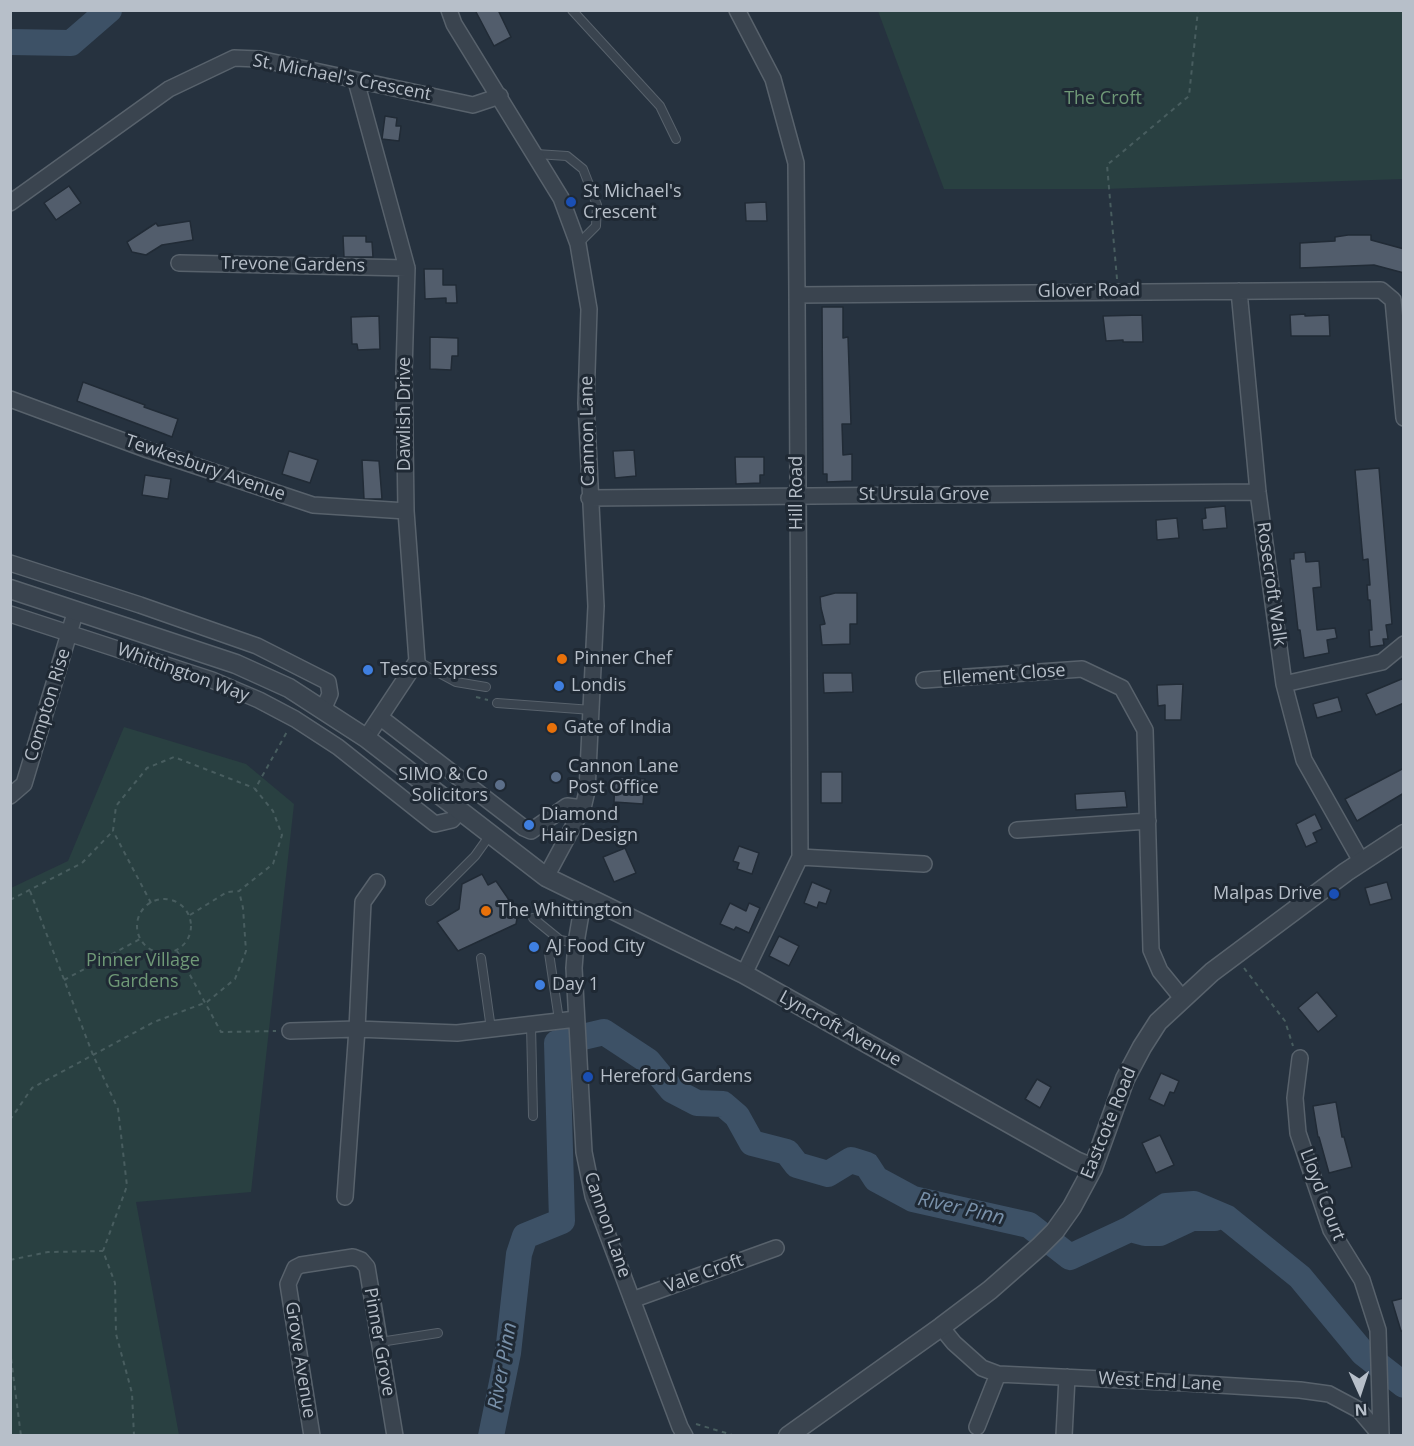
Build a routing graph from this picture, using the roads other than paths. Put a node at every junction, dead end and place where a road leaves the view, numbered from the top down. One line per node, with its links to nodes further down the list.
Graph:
1 (449, 10): 5 (street, Cannon Lane)
2 (572, 10): 6 (lane)
3 (737, 10): 13 (street, Hill Road)
4 (356, 81): 5 (street, St. Michael's Crescent); 8 (street, St. Michael's Crescent); 11 (street, Dawlish Drive)
5 (500, 96): 7 (street, Cannon Lane)
6 (676, 139)
7 (536, 154): 9 (street, Cannon Lane); 9 (lane)
8 (10, 203)
9 (578, 244): 18 (street, Cannon Lane)
10 (179, 263): 11 (street, Trevone Gardens)
11 (407, 268): 19 (street, Dawlish Drive)
12 (1239, 291): 13 (street, Glover Road); 15 (street, Glover Road); 16 (street, Rosecroft Walk)
13 (797, 295): 17 (street, Hill Road)
14 (10, 399): 19 (street, Tewkesbury Avenue)
15 (1404, 418)
16 (1258, 492): 17 (street, St Ursula Grove); 28 (street, Rosecroft Walk)
17 (797, 496): 18 (street, St Ursula Grove); 42 (street, Hill Road)
18 (590, 498): 32 (street, Cannon Lane)
19 (406, 511): 26 (street, Dawlish Drive)
20 (10, 563): 31 (street)
21 (10, 589): 22 (street, Whittington Way)
22 (76, 610): 24 (street, Compton Rise); 31 (street, Whittington Way)
23 (10, 614): 24 (street, Whittington Way)
24 (70, 633): 35 (street, Compton Rise); 37 (street, Whittington Way)
25 (1404, 644): 28 (street)
26 (417, 661): 29 (lane); 33 (street)
27 (924, 680): 38 (street, Ellement Close)
28 (1284, 684): 43 (street, Rosecroft Walk)
29 (486, 687)
30 (497, 703): 32 (lane)
31 (323, 710): 34 (street, Whittington Way)
32 (592, 710): 36 (street, Cannon Lane)
33 (381, 718): 34 (street); 36 (street)
34 (366, 738): 37 (street, Whittington Way)
35 (10, 796)
36 (583, 808): 45 (street, Cannon Lane)
37 (460, 811): 40 (street, Whittington Way)
38 (1148, 821): 39 (street); 54 (street, Ellement Close)
39 (1017, 830)
40 (491, 834): 45 (street, Whittington Way); 48 (lane)
41 (1403, 834): 43 (street, Eastcote Road)
42 (800, 857): 44 (street); 53 (street, Hill Road)
43 (1361, 861): 54 (street, Eastcote Road)
44 (924, 864)
45 (546, 877): 47 (street, Whittington Way)
46 (377, 882): 58 (street)
47 (584, 896): 51 (street, Cannon Lane); 53 (street, Lyncroft Avenue)
48 (430, 901)
49 (533, 918): 50 (lane)
50 (560, 940): 51 (lane); 55 (lane)
51 (576, 943): 57 (street, Cannon Lane)
52 (482, 958): 59 (lane)
53 (744, 974): 63 (street, Lyncroft Avenue)
54 (1182, 998): 63 (street, Eastcote Road)
55 (559, 1020): 56 (street); 57 (street)
56 (531, 1024): 59 (street); 62 (lane)
57 (577, 1024): 67 (street, Cannon Lane)
58 (357, 1029): 59 (street); 60 (street); 64 (street)
59 (492, 1029)
60 (290, 1031)
61 (1300, 1058): 74 (street, Lloyd Court)
62 (533, 1116)
63 (1093, 1168): 68 (street, Eastcote Road)
64 (345, 1197)
65 (776, 1248): 67 (street, Vale Croft)
66 (288, 1284): 70 (street, Pinner Grove); 75 (street, Grove Avenue)
67 (632, 1299): 77 (street, Cannon Lane)
68 (941, 1327): 71 (street, West End Lane); 78 (street, Eastcote Road)
69 (438, 1333): 70 (lane)
70 (380, 1342): 76 (street, Pinner Grove)
71 (998, 1374): 72 (street, West End Lane); 73 (street)
72 (1067, 1377): 74 (street, West End Lane); 79 (street)
73 (977, 1427)
74 (1381, 1435)
75 (312, 1436)
76 (395, 1436)
77 (686, 1436)
78 (788, 1436)
79 (1064, 1436)

